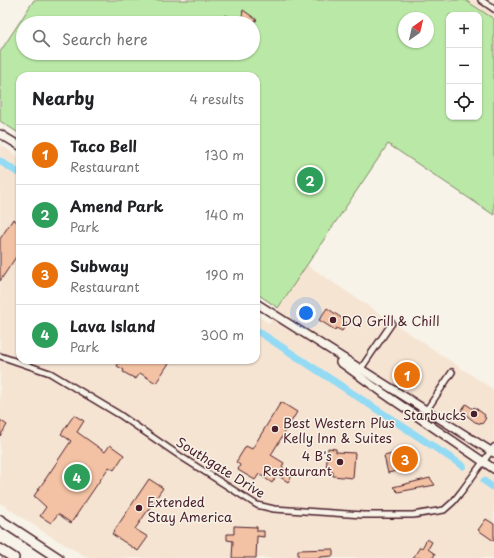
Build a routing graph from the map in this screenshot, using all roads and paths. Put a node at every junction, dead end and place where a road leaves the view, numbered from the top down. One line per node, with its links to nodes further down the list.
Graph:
1 (481, 0): 2 (street)
2 (494, 9)
3 (0, 134): 4 (main road)
4 (16, 144)
5 (260, 306): 7 (main road)
6 (392, 323): 11 (street)
7 (291, 326): 11 (main road); 15 (main road)
8 (0, 356): 9 (street, Southgate Drive)
9 (16, 361)
10 (24, 364): 15 (street, Southgate Drive)
11 (360, 370): 13 (main road)
12 (452, 372): 13 (street)
13 (426, 411): 14 (main road)
14 (493, 450): 15 (street, Southgate Drive)
15 (484, 462): 16 (main road)
16 (494, 469)
17 (0, 520): 18 (highway)
18 (29, 539): 21 (highway); 22 (highway)
19 (0, 549): 20 (highway)
20 (14, 558)
21 (58, 558)
22 (62, 558)

